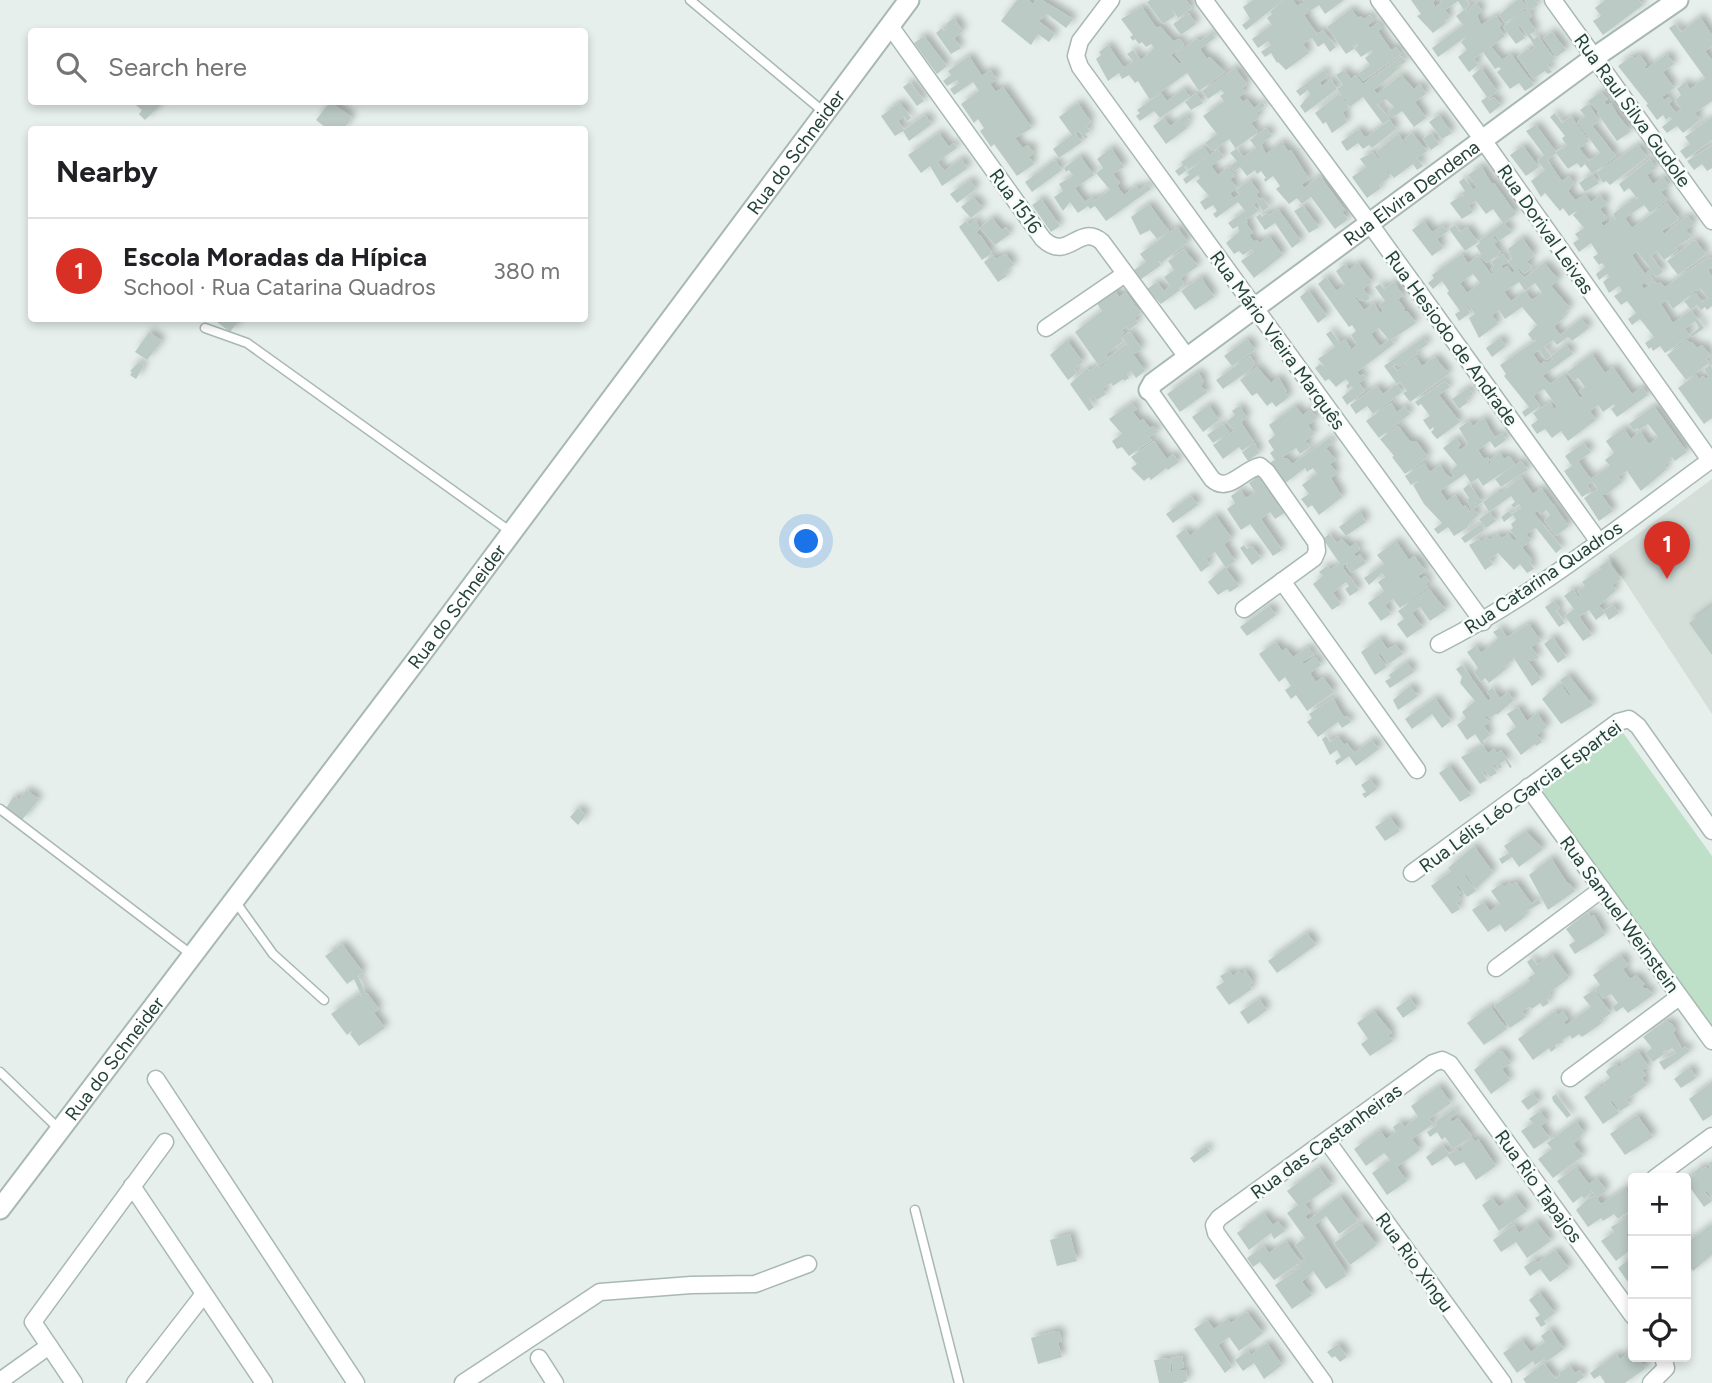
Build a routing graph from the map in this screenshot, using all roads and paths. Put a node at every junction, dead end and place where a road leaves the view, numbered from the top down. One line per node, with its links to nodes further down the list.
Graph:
1 (690, 0): 10 (lane)
2 (909, 0): 8 (street, Rua do Schneider)
3 (1111, 0): 15 (street, Rua Mário Vieira Marquês)
4 (1205, 0): 13 (street, Rua Hesiodo de Andrade)
5 (1379, 0): 11 (street, Rua Dorival Leivas)
6 (1553, 0): 9 (street, Rua Raul Silva Gudole)
7 (1678, 0): 9 (street, Rua Elvira Dendena)
8 (890, 26): 10 (street, Rua do Schneider); 14 (street, Rua 1516)
9 (1595, 57): 11 (street, Rua Elvira Dendena); 12 (street, Rua Raul Silva Gudole)
10 (825, 113): 21 (street, Rua do Schneider)
11 (1483, 140): 13 (street, Rua Elvira Dendena); 20 (street, Rua Dorival Leivas)
12 (1712, 221)
13 (1370, 224): 15 (street, Rua Elvira Dendena); 22 (street, Rua Hesiodo de Andrade)
14 (1125, 274): 17 (street); 18 (street, Rua 1516)
15 (1255, 308): 18 (street, Rua Elvira Dendena); 25 (street, Rua Mário Vieira Marquês)
16 (205, 328): 21 (lane)
17 (1046, 328)
18 (1187, 358): 19 (street, Rua Elvira Dendena)
19 (1149, 390): 23 (street)
20 (1711, 459): 22 (street, Rua Catarina Quadros)
21 (511, 532): 33 (street, Rua do Schneider)
22 (1599, 542): 25 (street, Rua Catarina Quadros)
23 (1282, 581): 24 (street); 27 (street)
24 (1244, 609)
25 (1483, 622): 26 (street, Rua Catarina Quadros)
26 (1439, 644)
27 (1417, 770)
28 (1528, 787): 30 (street, Rua Lélis Léo Garcia Espartei); 31 (street, Rua Lélis Léo Garcia Espartei); 32 (street, Rua Samuel Weinstein)
29 (0, 809): 34 (lane)
30 (1712, 831)
31 (1412, 873)
32 (1602, 889): 35 (street); 36 (street, Rua Samuel Weinstein)
33 (234, 900): 34 (street, Rua do Schneider); 37 (lane)
34 (192, 955): 43 (street, Rua do Schneider)
35 (1496, 968)
36 (1679, 997): 38 (street, Rua Samuel Weinstein); 41 (street)
37 (324, 1000)
38 (1712, 1041)
39 (1442, 1060): 45 (street, Rua das Castanheiras); 53 (street, Rua Rio Tapajos)
40 (0, 1072): 43 (lane)
41 (1570, 1078)
42 (156, 1079): 61 (street)
43 (60, 1130): 49 (street, Rua do Schneider)
44 (1712, 1136): 47 (street)
45 (1327, 1141): 65 (street, Rua das Castanheiras); 66 (street, Rua Rio Xingu)
46 (165, 1142): 48 (street)
47 (1662, 1173)
48 (132, 1186): 52 (street); 54 (street)
49 (0, 1209)
50 (915, 1210): 64 (lane)
51 (808, 1264): 62 (street)
52 (204, 1294): 59 (street); 60 (street)
53 (1628, 1309)
54 (49, 1346): 57 (street); 58 (street)
55 (539, 1358): 63 (street)
56 (1665, 1363): 67 (street)
57 (0, 1381)
58 (75, 1383)
59 (135, 1383)
60 (264, 1383)
61 (356, 1383)
62 (463, 1383)
63 (555, 1383)
64 (959, 1383)
65 (1324, 1383)
66 (1503, 1383)
67 (1651, 1383)

